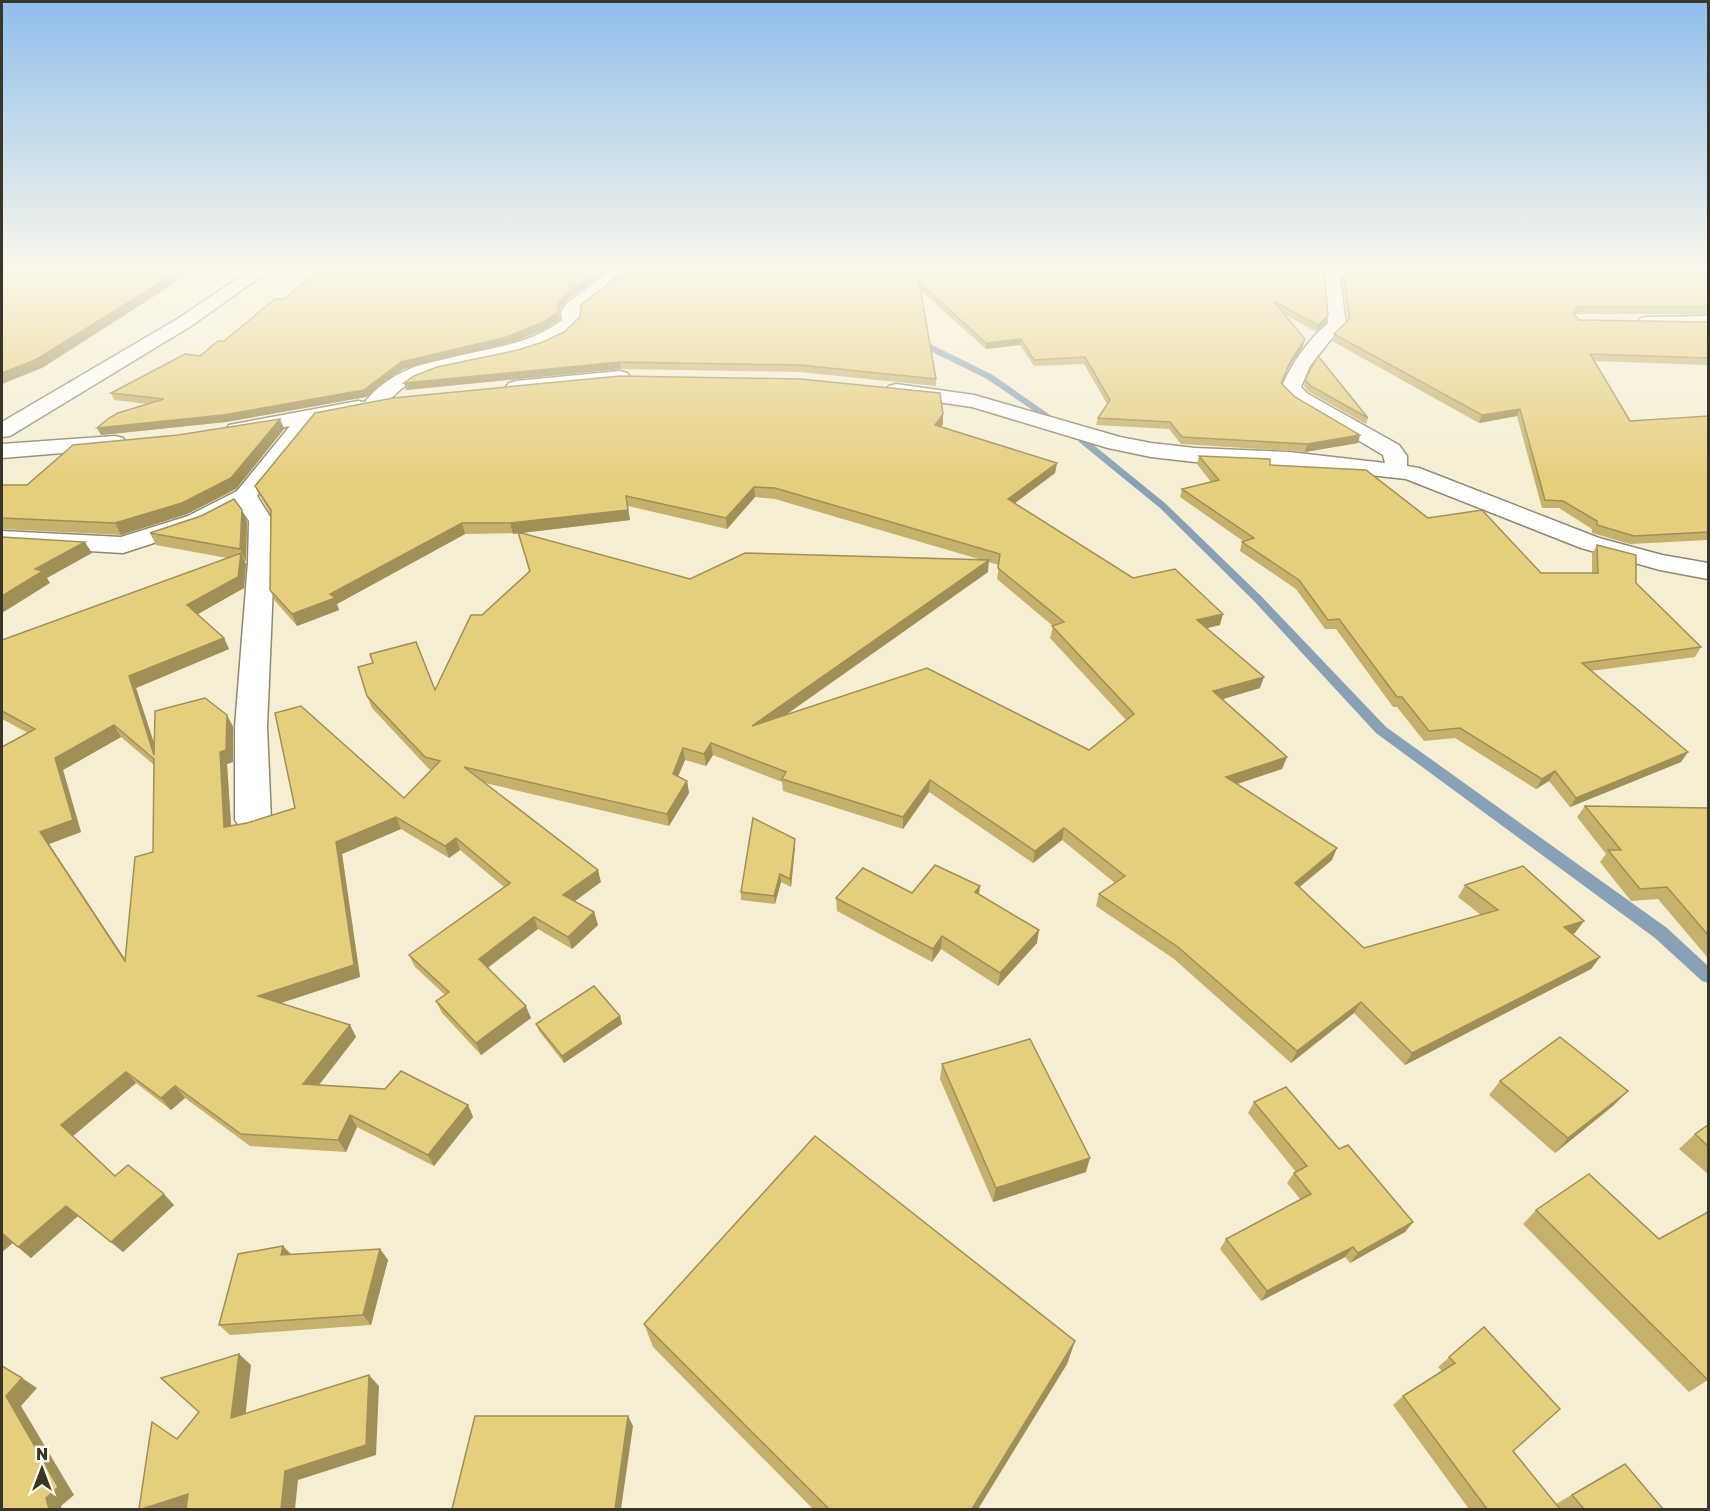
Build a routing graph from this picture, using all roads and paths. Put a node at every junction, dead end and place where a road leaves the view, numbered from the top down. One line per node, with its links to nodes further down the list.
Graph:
1 (159, 338): 10 (main road)
2 (543, 338): 8 (main road)
3 (1323, 338): 14 (main road)
4 (639, 377): 6 (main road)
5 (878, 388): 14 (main road)
6 (499, 389)
7 (409, 398): 8 (main road)
8 (374, 404): 9 (main road)
9 (310, 416): 11 (main road); 15 (main road)
10 (2, 431)
11 (213, 433)
12 (137, 441): 13 (main road)
13 (2, 451)
14 (1396, 470): 17 (main road)
15 (245, 496): 16 (main road); 18 (main road)
16 (2, 538)
17 (1708, 571)
18 (253, 820)

